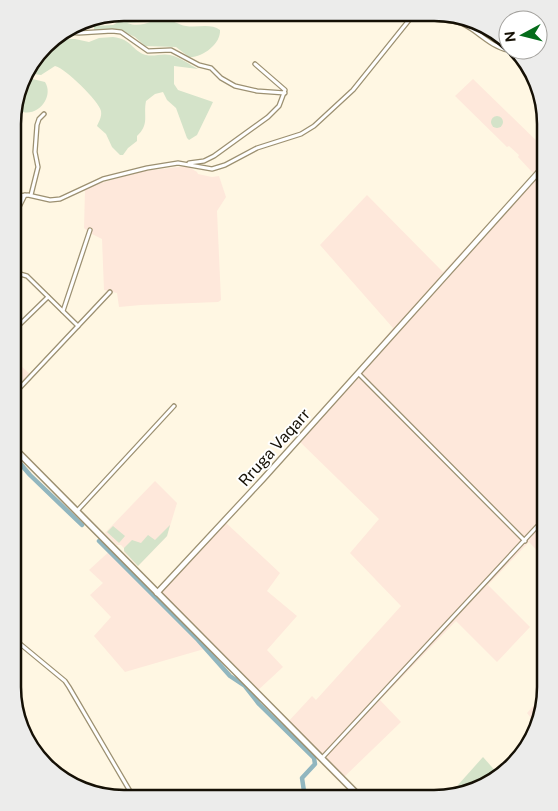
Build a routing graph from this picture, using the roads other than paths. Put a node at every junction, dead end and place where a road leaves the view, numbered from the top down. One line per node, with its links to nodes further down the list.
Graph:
1 (407, 21): 8 (street)
2 (468, 27): 4 (street)
3 (77, 33): 6 (street)
4 (498, 47)
5 (255, 64): 6 (street)
6 (285, 93): 8 (street)
7 (44, 114): 12 (street)
8 (188, 164): 12 (street)
9 (537, 175): 21 (main road, Rruga Vaqarr)
10 (21, 195): 11 (street)
11 (25, 195): 12 (street); 13 (street)
12 (31, 195)
13 (21, 203)
14 (90, 230): 18 (street)
15 (21, 274): 17 (street)
16 (110, 292): 20 (street)
17 (48, 297): 18 (street); 19 (street)
18 (63, 311): 20 (street)
19 (21, 323)
20 (78, 326): 22 (street)
21 (358, 373): 27 (street); 28 (main road, Rruga Vaqarr)
22 (21, 387)
23 (174, 406): 25 (street)
24 (21, 455): 25 (main road)
25 (77, 511): 28 (main road)
26 (537, 527): 27 (street)
27 (525, 541): 30 (street)
28 (158, 593): 30 (main road)
29 (21, 645): 31 (street)
30 (322, 758): 32 (main road)
31 (129, 790)
32 (353, 790)

